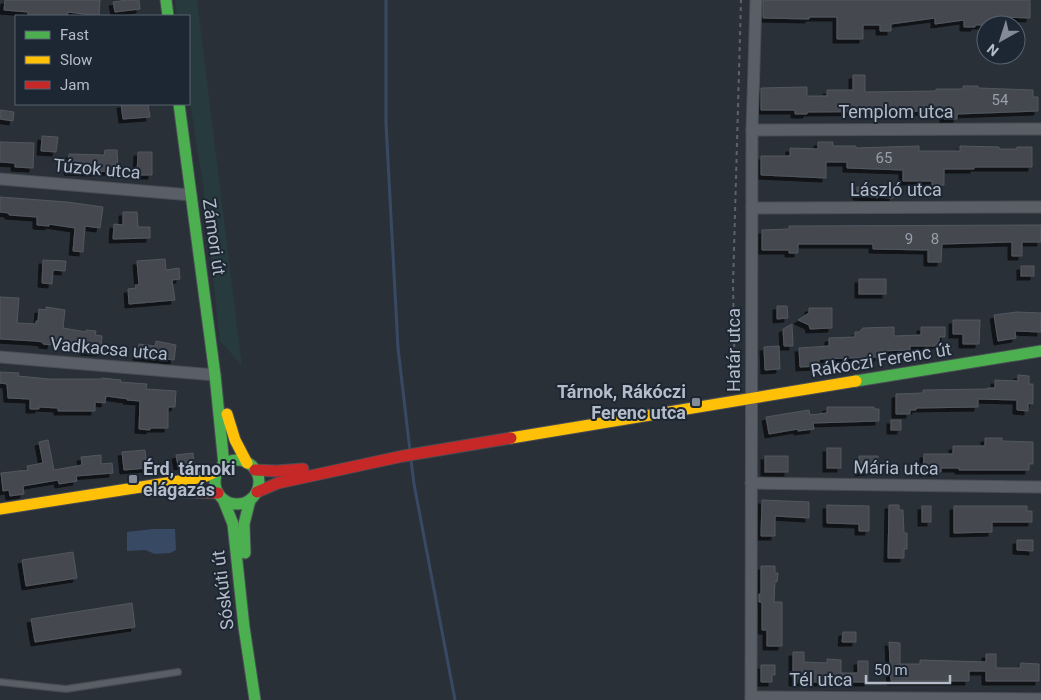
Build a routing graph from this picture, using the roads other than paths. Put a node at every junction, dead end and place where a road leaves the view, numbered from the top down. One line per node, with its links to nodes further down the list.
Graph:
1 (166, 0): 3 (street)
2 (756, 0): 6 (street, Határ utca)
3 (168, 15)
4 (179, 105): 8 (street, Zámori út)
5 (1041, 129): 6 (street, Templom utca)
6 (752, 130): 10 (street, Határ utca)
7 (0, 179): 8 (street, Túzok utca)
8 (190, 195): 13 (street, Zámori út)
9 (1041, 207): 10 (street, László utca)
10 (752, 208): 14 (street, Határ utca)
11 (1041, 352): 14 (street, Rákóczi Ferenc út)
12 (0, 357): 13 (street, Vadkacsa utca)
13 (215, 375): 16 (street, Zámori út); 17 (street, Zámori út)
14 (751, 399): 15 (street, Rákóczi Ferenc út); 18 (street, Határ utca)
15 (357, 465): 16 (street); 22 (street)
16 (251, 466): 17 (street); 22 (street)
17 (221, 467): 20 (street); 21 (street)
18 (750, 483): 19 (street, Mária utca); 27 (street, Határ utca)
19 (1041, 487)
20 (119, 492): 21 (street); 23 (street)
21 (220, 496): 22 (street); 25 (street, Sóskúti út)
22 (253, 496): 25 (street, Sóskúti út)
23 (0, 509)
24 (178, 672): 26 (lane)
25 (252, 679): 29 (street, Sóskúti út)
26 (0, 682)
27 (751, 698): 28 (street, Tél utca)
28 (1041, 699)
29 (255, 700)

